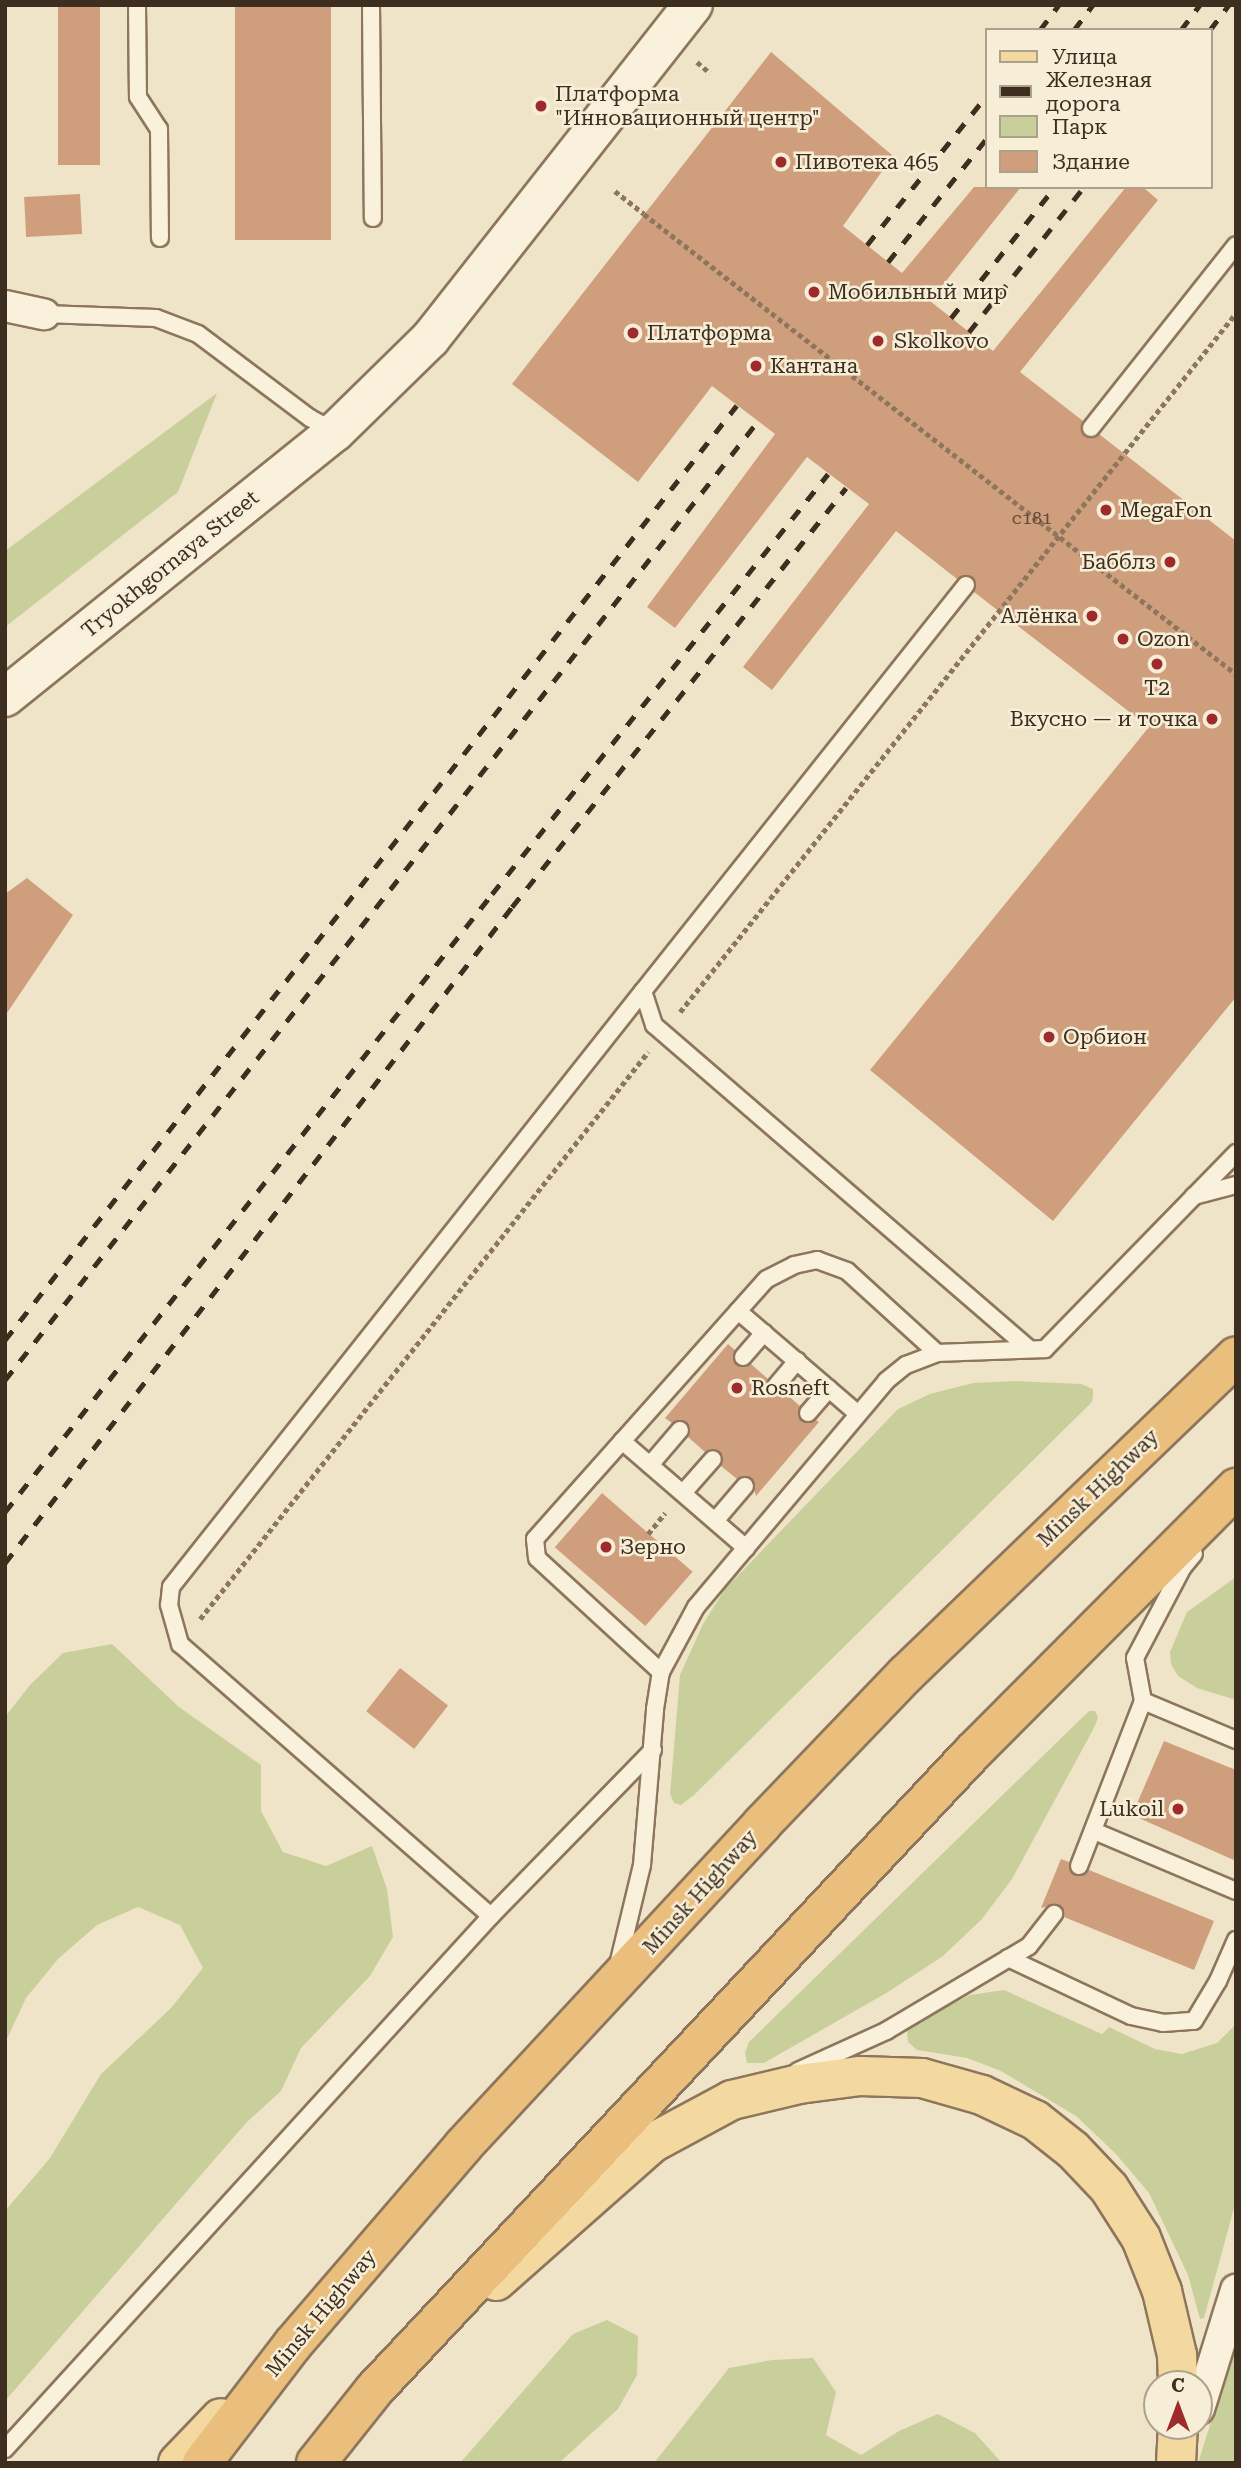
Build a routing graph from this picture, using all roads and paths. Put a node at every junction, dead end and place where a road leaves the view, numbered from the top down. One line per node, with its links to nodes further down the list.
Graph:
1 (137, 5): 6 (lane)
2 (370, 5): 5 (lane)
3 (693, 5): 12 (street, Tryokhgornaya Street)
4 (615, 191): 14 (path, bridge)
5 (373, 218)
6 (160, 238)
7 (1236, 245): 11 (lane)
8 (5, 306): 10 (street)
9 (1236, 313): 17 (path)
10 (44, 314): 12 (lane)
11 (1091, 428)
12 (335, 432): 15 (street, Tryokhgornaya Street)
13 (966, 585): 16 (lane)
14 (1236, 674)
15 (5, 696)
16 (643, 991): 17 (lane); 42 (lane)
17 (664, 1032): 23 (lane); 42 (path)
18 (1236, 1153): 20 (lane)
19 (1236, 1185): 20 (lane)
20 (1193, 1196): 23 (lane)
21 (738, 1311): 22 (lane); 24 (lane); 33 (lane)
22 (764, 1333): 26 (lane); 27 (lane)
23 (1028, 1348): 24 (lane)
24 (937, 1353): 31 (lane)
25 (1236, 1356): 54 (highway, Minsk Highway)
26 (743, 1357)
27 (797, 1361): 28 (lane); 29 (lane)
28 (776, 1386)
29 (829, 1389): 30 (lane); 31 (lane)
30 (808, 1413)
31 (858, 1414): 41 (lane)
32 (680, 1430): 35 (lane)
33 (622, 1441): 35 (lane); 43 (lane)
34 (713, 1459): 38 (lane)
35 (650, 1465): 38 (lane)
36 (745, 1486): 40 (lane)
37 (1236, 1488): 60 (highway)
38 (683, 1493): 40 (lane)
39 (1236, 1504): 44 (lane)
40 (715, 1521): 41 (lane)
41 (746, 1548): 43 (lane)
42 (180, 1644): 51 (lane)
43 (662, 1672): 46 (lane)
44 (1143, 1701): 45 (lane); 47 (lane)
45 (1236, 1740)
46 (653, 1750): 51 (lane); 54 (lane)
47 (1094, 1832): 48 (lane); 49 (lane)
48 (1079, 1866)
49 (1236, 1891)
50 (1054, 1914): 53 (lane)
51 (491, 1916): 63 (lane)
52 (1236, 1940): 53 (lane)
53 (1008, 1958): 55 (lane)
54 (611, 1990): 57 (highway, Minsk Highway)
55 (732, 2101): 58 (main road); 60 (main road)
56 (1236, 2290): 59 (street)
57 (293, 2344): 64 (main road); 65 (highway, Minsk Highway)
58 (1178, 2370)
59 (1211, 2370)
60 (374, 2390): 66 (highway)
61 (1178, 2440): 67 (main road)
62 (1186, 2440): 67 (street)
63 (5, 2449)
64 (178, 2463)
65 (202, 2463)
66 (316, 2463)
67 (1177, 2463)

